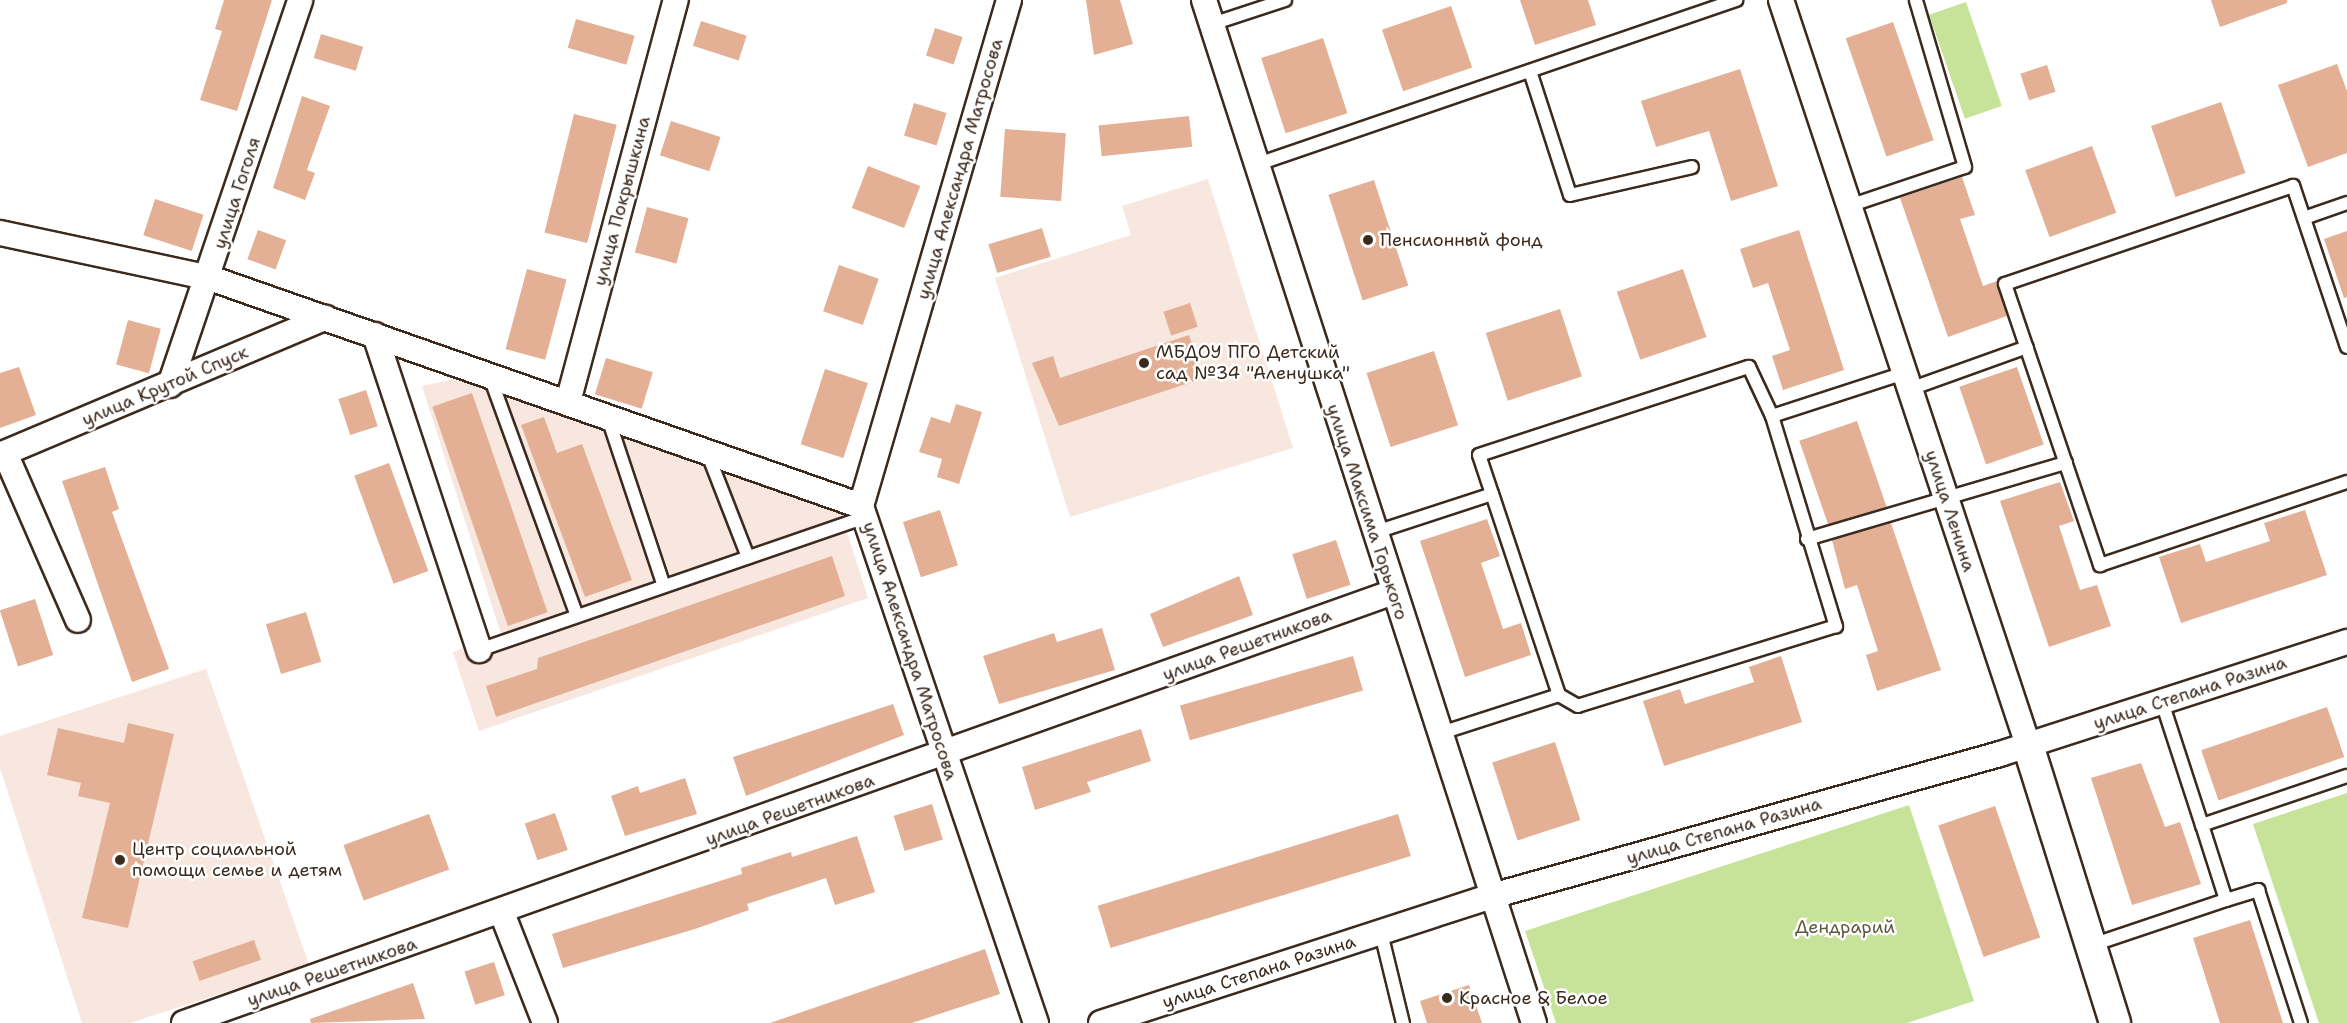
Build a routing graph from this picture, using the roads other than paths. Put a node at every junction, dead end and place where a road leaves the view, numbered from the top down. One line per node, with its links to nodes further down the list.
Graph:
1 (300, 0): 17 (street, улица Гоголя)
2 (676, 0): 25 (street, улица Покрышкина)
3 (1009, 0): 34 (street, улица Александра Матросова)
4 (1204, 0): 9 (street, улица Максима Горького)
5 (1285, 0): 9 (lane)
6 (1736, 0): 10 (lane)
7 (1781, 0): 14 (street, улица Ленина)
8 (1916, 0): 14 (lane)
9 (1212, 24): 11 (street, улица Максима Горького)
10 (1530, 71): 11 (lane); 12 (lane)
11 (1255, 165): 35 (street, улица Максима Горького)
12 (1692, 167)
13 (2347, 203): 15 (lane)
14 (1849, 206): 23 (street, улица Ленина)
15 (2304, 218): 20 (lane); 21 (lane)
16 (0, 233): 17 (street)
17 (210, 278): 18 (street); 24 (street, улица Гоголя)
18 (325, 318): 19 (street); 24 (street, улица Крутой Спуск)
19 (375, 335): 22 (street); 43 (street)
20 (2027, 347): 23 (lane); 30 (lane)
21 (2347, 347)
22 (490, 375): 25 (street); 40 (lane)
23 (1907, 381): 26 (lane); 33 (street, улица Ленина)
24 (170, 385): 29 (street, улица Крутой Спуск)
25 (568, 402): 27 (street)
26 (1772, 416): 32 (lane); 36 (lane)
27 (607, 417): 28 (street); 38 (lane)
28 (707, 451): 34 (street); 37 (lane)
29 (3, 454): 41 (street, улица Крутой Спуск)
30 (2066, 463): 31 (lane); 33 (lane)
31 (2347, 482)
32 (1492, 494): 35 (lane); 44 (lane)
33 (1945, 497): 36 (lane); 47 (street, улица Ленина)
34 (863, 511): 37 (lane); 48 (street, улица Александра Матросова)
35 (1376, 532): 39 (street, улица Максима Горького)
36 (1807, 539): 44 (lane)
37 (748, 557): 38 (lane)
38 (664, 586): 40 (lane)
39 (1394, 592): 46 (street, улица Максима Горького); 48 (street, улица Решетникова)
40 (577, 616): 43 (lane)
41 (78, 620)
42 (2347, 642): 45 (street, улица Степана Разина)
43 (479, 650)
44 (1559, 695): 46 (lane)
45 (2162, 702): 47 (street, улица Степана Разина); 50 (lane)
46 (1437, 735): 51 (street, улица Максима Горького)
47 (2028, 745): 51 (street, улица Степана Разина); 55 (street, улица Ленина)
48 (944, 754): 53 (street, улица Решетникова); 58 (street, улица Александра Матросова)
49 (2347, 776): 50 (lane)
50 (2202, 825): 52 (lane)
51 (1492, 896): 54 (street, улица Степана Разина); 61 (street, улица Максима Горького)
52 (2226, 900): 55 (lane); 63 (lane)
53 (502, 913): 56 (street, улица Решетникова); 57 (street)
54 (1381, 933): 59 (street, улица Степана Разина); 60 (lane)
55 (2091, 945): 62 (street, улица Ленина)
56 (184, 1023)
57 (545, 1023)
58 (1036, 1023)
59 (1101, 1023)
60 (1403, 1023)
61 (1534, 1023)
62 (2115, 1023)
63 (2301, 1023)

